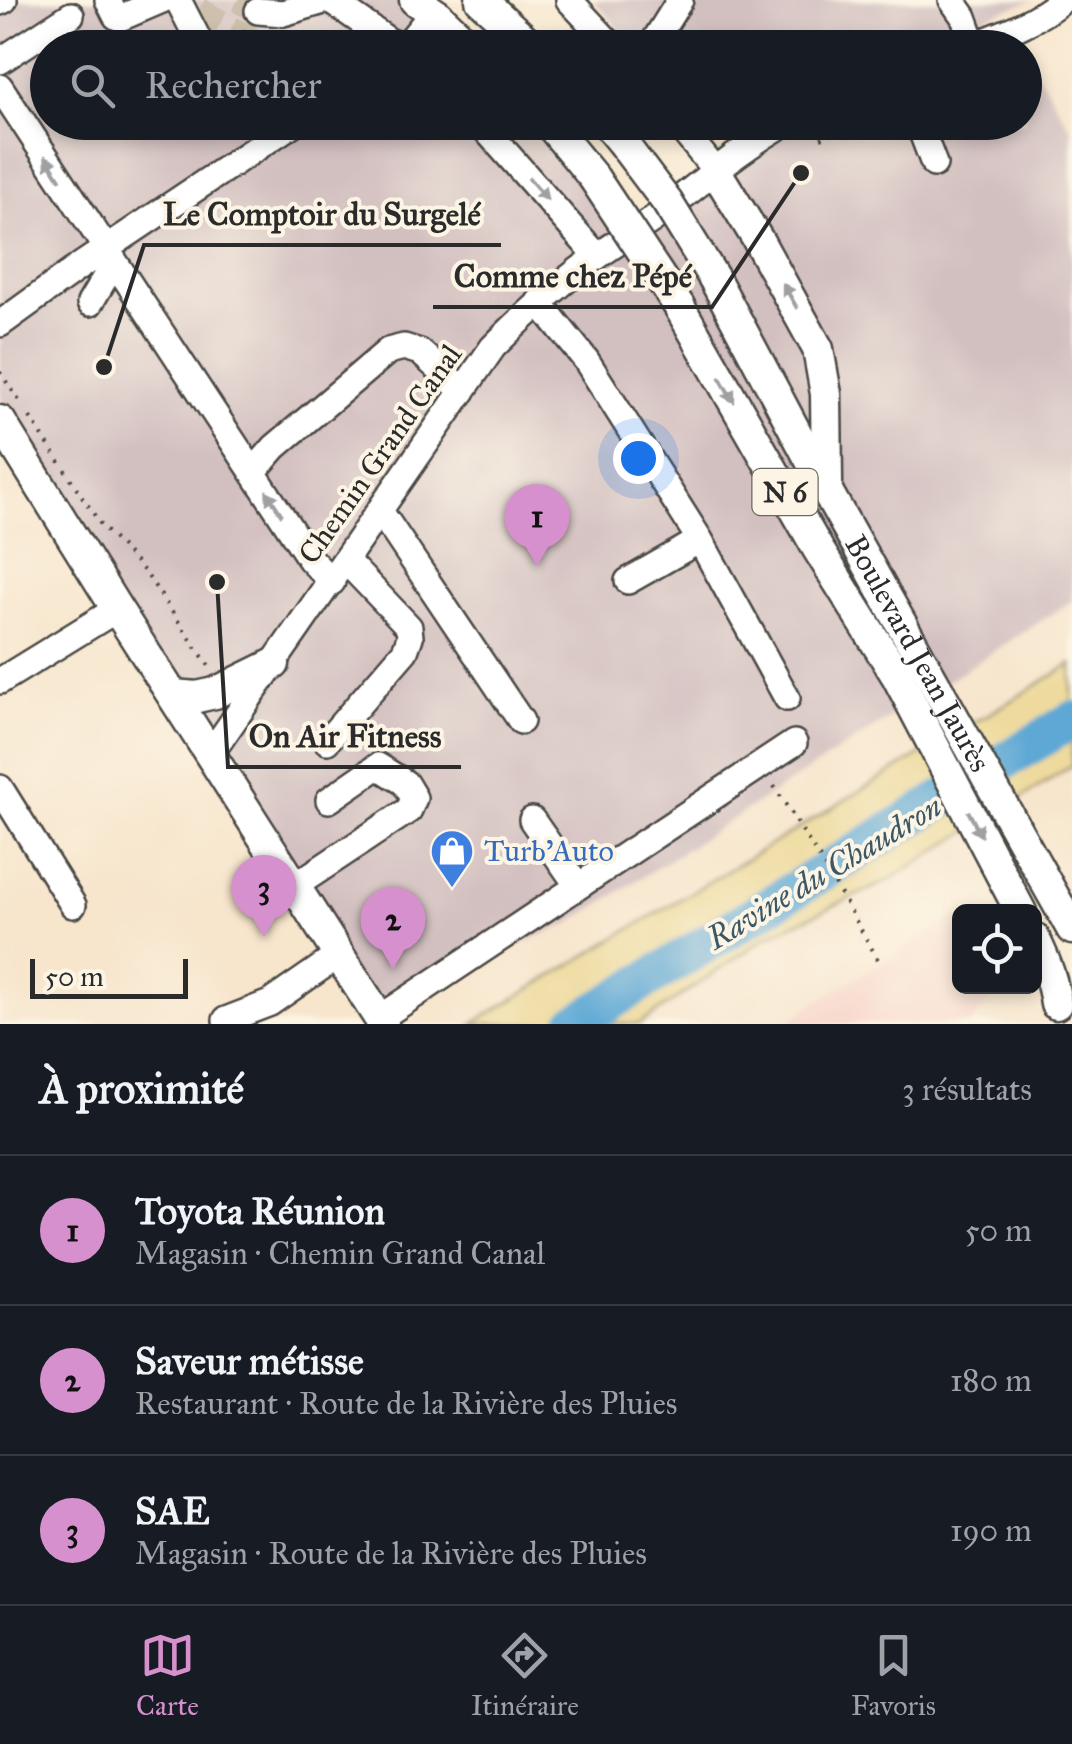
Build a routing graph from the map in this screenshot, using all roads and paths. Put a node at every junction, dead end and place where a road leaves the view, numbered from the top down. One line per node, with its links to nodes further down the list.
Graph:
1 (108, 0): 7 (street)
2 (329, 0): 12 (street); 15 (street)
3 (569, 0): 18 (street)
4 (680, 0): 19 (street)
5 (952, 0): 20 (street)
6 (1062, 0): 21 (street)
7 (150, 2)
8 (189, 3): 14 (street)
9 (487, 3): 17 (main road)
10 (426, 7): 16 (main road)
11 (72, 15): 13 (street)
12 (270, 16)
13 (42, 30)
14 (197, 30)
15 (375, 30)
16 (452, 30)
17 (515, 30)
18 (597, 30)
19 (661, 30)
20 (967, 30)
21 (1014, 30)
22 (30, 36): 23 (street)
23 (5, 48)
24 (0, 87): 25 (street, one-way to 24)
25 (30, 133)
26 (35, 140): 37 (street, one-way to 26)
27 (271, 140): 37 (street)
28 (496, 140): 36 (street, one-way to 36)
29 (563, 140): 52 (main road, Boulevard Jean Jaurès / N 6, one-way to 52, bridge)
30 (619, 140): 45 (main road, Boulevard Jean Jaurès / N 6, bridge)
31 (691, 140): 35 (street)
32 (756, 140): 35 (street, Chemin Grand Canal)
33 (925, 140): 34 (street)
34 (934, 164)
35 (715, 170): 36 (street, Chemin Grand Canal); 45 (main road, one-way to 35)
36 (597, 256): 38 (street, Chemin Grand Canal)
37 (112, 258): 39 (street); 40 (street); 44 (street)
38 (538, 302): 42 (street, Chemin Grand Canal); 47 (street)
39 (90, 303)
40 (0, 324)
41 (0, 372): 54 (path)
42 (463, 391): 44 (street); 46 (street, Chemin Grand Canal)
43 (0, 421): 50 (main road)
44 (254, 471): 48 (street, one-way to 44)
45 (827, 491): 52 (main road, Boulevard Jean Jaurès / N 6)
46 (380, 512): 48 (street, Chemin Grand Canal); 57 (street)
47 (700, 540): 49 (street); 56 (street)
48 (339, 571): 51 (street, Chemin Grand Canal); 58 (street)
49 (628, 581)
50 (117, 610): 53 (street); 55 (main road)
51 (274, 664): 54 (main road); 60 (street, Chemin Grand Canal)
52 (910, 668): 67 (main road, Boulevard Jean Jaurès / N 6, one-way to 67); 69 (main road, Boulevard Jean Jaurès / N 6)
53 (0, 682)
54 (224, 688): 55 (main road)
55 (173, 695): 60 (main road)
56 (787, 698)
57 (520, 722)
58 (327, 741)
59 (794, 743): 61 (street)
60 (211, 754): 65 (main road)
61 (761, 765): 66 (street); 72 (path)
62 (0, 788): 68 (street)
63 (329, 800): 65 (street)
64 (532, 820): 66 (street)
65 (296, 884): 71 (main road)
66 (578, 886): 75 (street)
67 (1017, 903)
68 (73, 904)
69 (1072, 928)
70 (1042, 954): 73 (main road)
71 (340, 955): 74 (street); 75 (main road)
72 (880, 964)
73 (1056, 1007)
74 (226, 1020)
75 (381, 1021)

